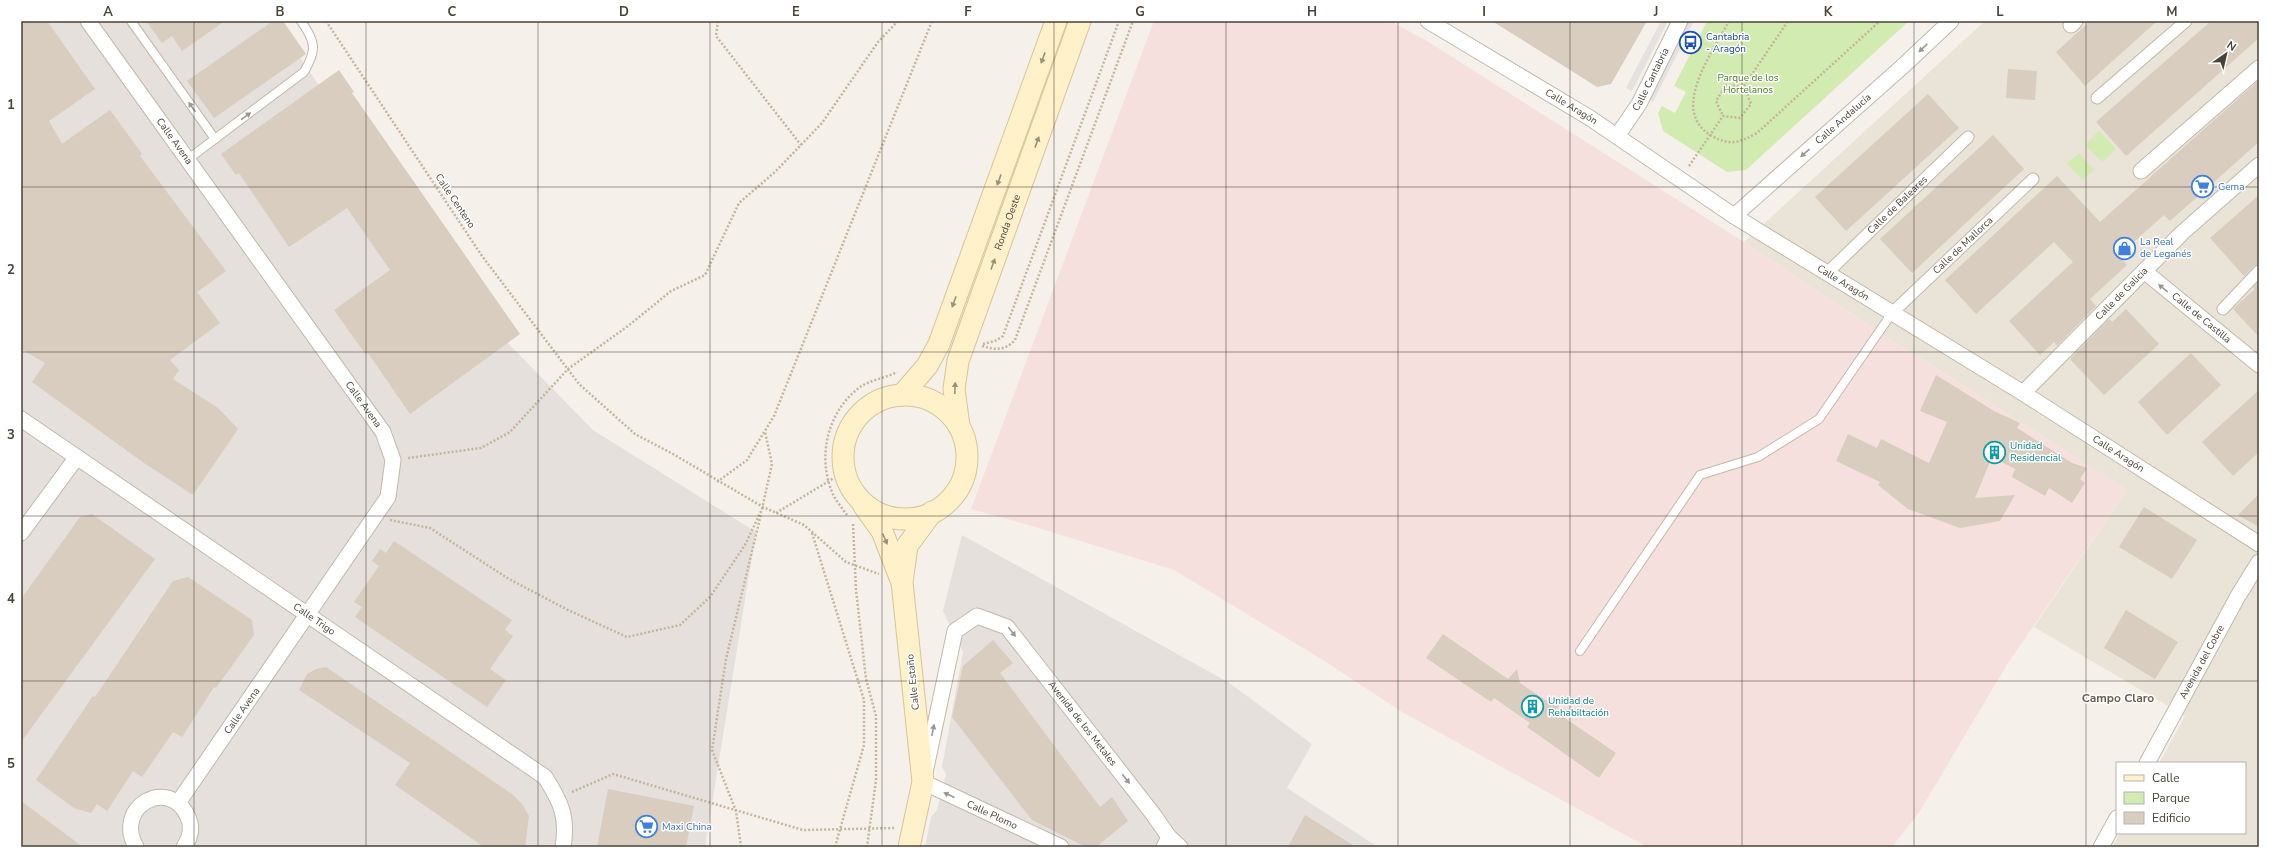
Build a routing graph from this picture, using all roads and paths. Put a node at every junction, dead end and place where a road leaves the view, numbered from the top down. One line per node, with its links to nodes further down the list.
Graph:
1 (88, 21): 28 (street, Calle Avena)
2 (131, 21): 26 (lane, one-way to 2)
3 (301, 21): 26 (lane, one-way to 3)
4 (326, 21): 40 (path, Calle Centeno)
5 (718, 21): 27 (path)
6 (898, 21): 27 (path)
7 (932, 21): 46 (path)
8 (1056, 21): 43 (main road, one-way to 43)
9 (1080, 21): 45 (main road, Ronda Oeste, one-way to 9)
10 (1119, 21): 11 (path)
11 (1133, 21)
12 (1428, 21): 24 (street, Calle Aragón)
13 (1680, 21): 24 (street, Calle Cantabria)
14 (1729, 21): 23 (path)
15 (1788, 21): 20 (path)
16 (1880, 21): 23 (path)
17 (1951, 21): 33 (street, Calle Andalucía, one-way to 33)
18 (2186, 21): 21 (street)
19 (2259, 68): 30 (street)
20 (1744, 86): 22 (path); 22 (path)
21 (2097, 98)
22 (1723, 116): 23 (path)
23 (1709, 134): 31 (path)
24 (1617, 136): 31 (street, Calle Aragón)
25 (1968, 137): 36 (street, Calle de Baleares)
26 (215, 139): 28 (lane)
27 (801, 145): 40 (path)
28 (187, 160): 48 (street, Calle Avena)
29 (2259, 165): 34 (street, Calle de Galicia)
30 (2141, 171)
31 (1681, 178): 33 (street, Calle Aragón)
32 (2033, 179): 38 (street, Calle de Mallorca)
33 (1734, 216): 36 (street, Calle Aragón)
34 (2144, 271): 39 (street, Calle de Castilla, one-way to 34); 42 (street, Calle de Galicia)
35 (2259, 271): 37 (street)
36 (1827, 273): 38 (street, Calle Aragón)
37 (2223, 309)
38 (1892, 313): 42 (street, Calle Aragón); 65 (lane)
39 (2259, 365)
40 (568, 369): 48 (path); 51 (path, Calle Centeno)
41 (899, 370): 50 (path)
42 (2023, 393): 59 (street, Calle Aragón)
43 (902, 395): 45 (main road); 52 (main road)
44 (21, 419): 47 (street, Calle Trigo)
45 (959, 426): 54 (main road)
46 (764, 431): 51 (path); 53 (path)
47 (77, 457): 58 (street); 63 (street, Calle Trigo)
48 (393, 460): 56 (street, Calle Avena)
49 (834, 478): 50 (path)
50 (829, 481): 55 (path); 61 (path)
51 (717, 482): 53 (path, Calle Centeno)
52 (856, 495): 54 (main road); 62 (main road, Calle Estaño, one-way to 62)
53 (763, 507): 55 (path, Calle Centeno); 56 (path); 70 (path)
54 (932, 512): 62 (main road, Calle Estaño)
55 (775, 513): 57 (path, Calle Centeno)
56 (374, 516): 63 (street, Calle Avena)
57 (811, 532): 61 (path, Calle Centeno); 73 (path)
58 (21, 533)
59 (2259, 544)
60 (2259, 562): 66 (street, Avenida del Cobre)
61 (855, 565): 62 (path, Calle Centeno); 74 (path)
62 (902, 582): 67 (main road, Calle Estaño)
63 (308, 614): 68 (street, Calle Trigo); 69 (street, Calle Avena)
64 (977, 616): 67 (street, Calle Estaño, one-way to 64); 75 (street, Avenida de los Metales, one-way to 75)
65 (1580, 651)
66 (2148, 762)
67 (923, 782): 72 (main road, Calle Estaño); 83 (street, Calle Plomo, one-way to 67)
68 (558, 798): 70 (path); 78 (street, Calle Trigo)
69 (178, 803): 76 (street); 77 (street)
70 (736, 811): 73 (path); 79 (path)
71 (2116, 820): 84 (street)
72 (914, 827): 74 (path); 82 (main road, Calle Estaño)
73 (841, 829): 74 (path); 80 (path)
74 (870, 829): 81 (path)
75 (1171, 844)
76 (136, 847)
77 (184, 847)
78 (563, 847)
79 (741, 847)
80 (835, 847)
81 (867, 847)
82 (909, 847)
83 (1061, 847)
84 (2101, 847)

